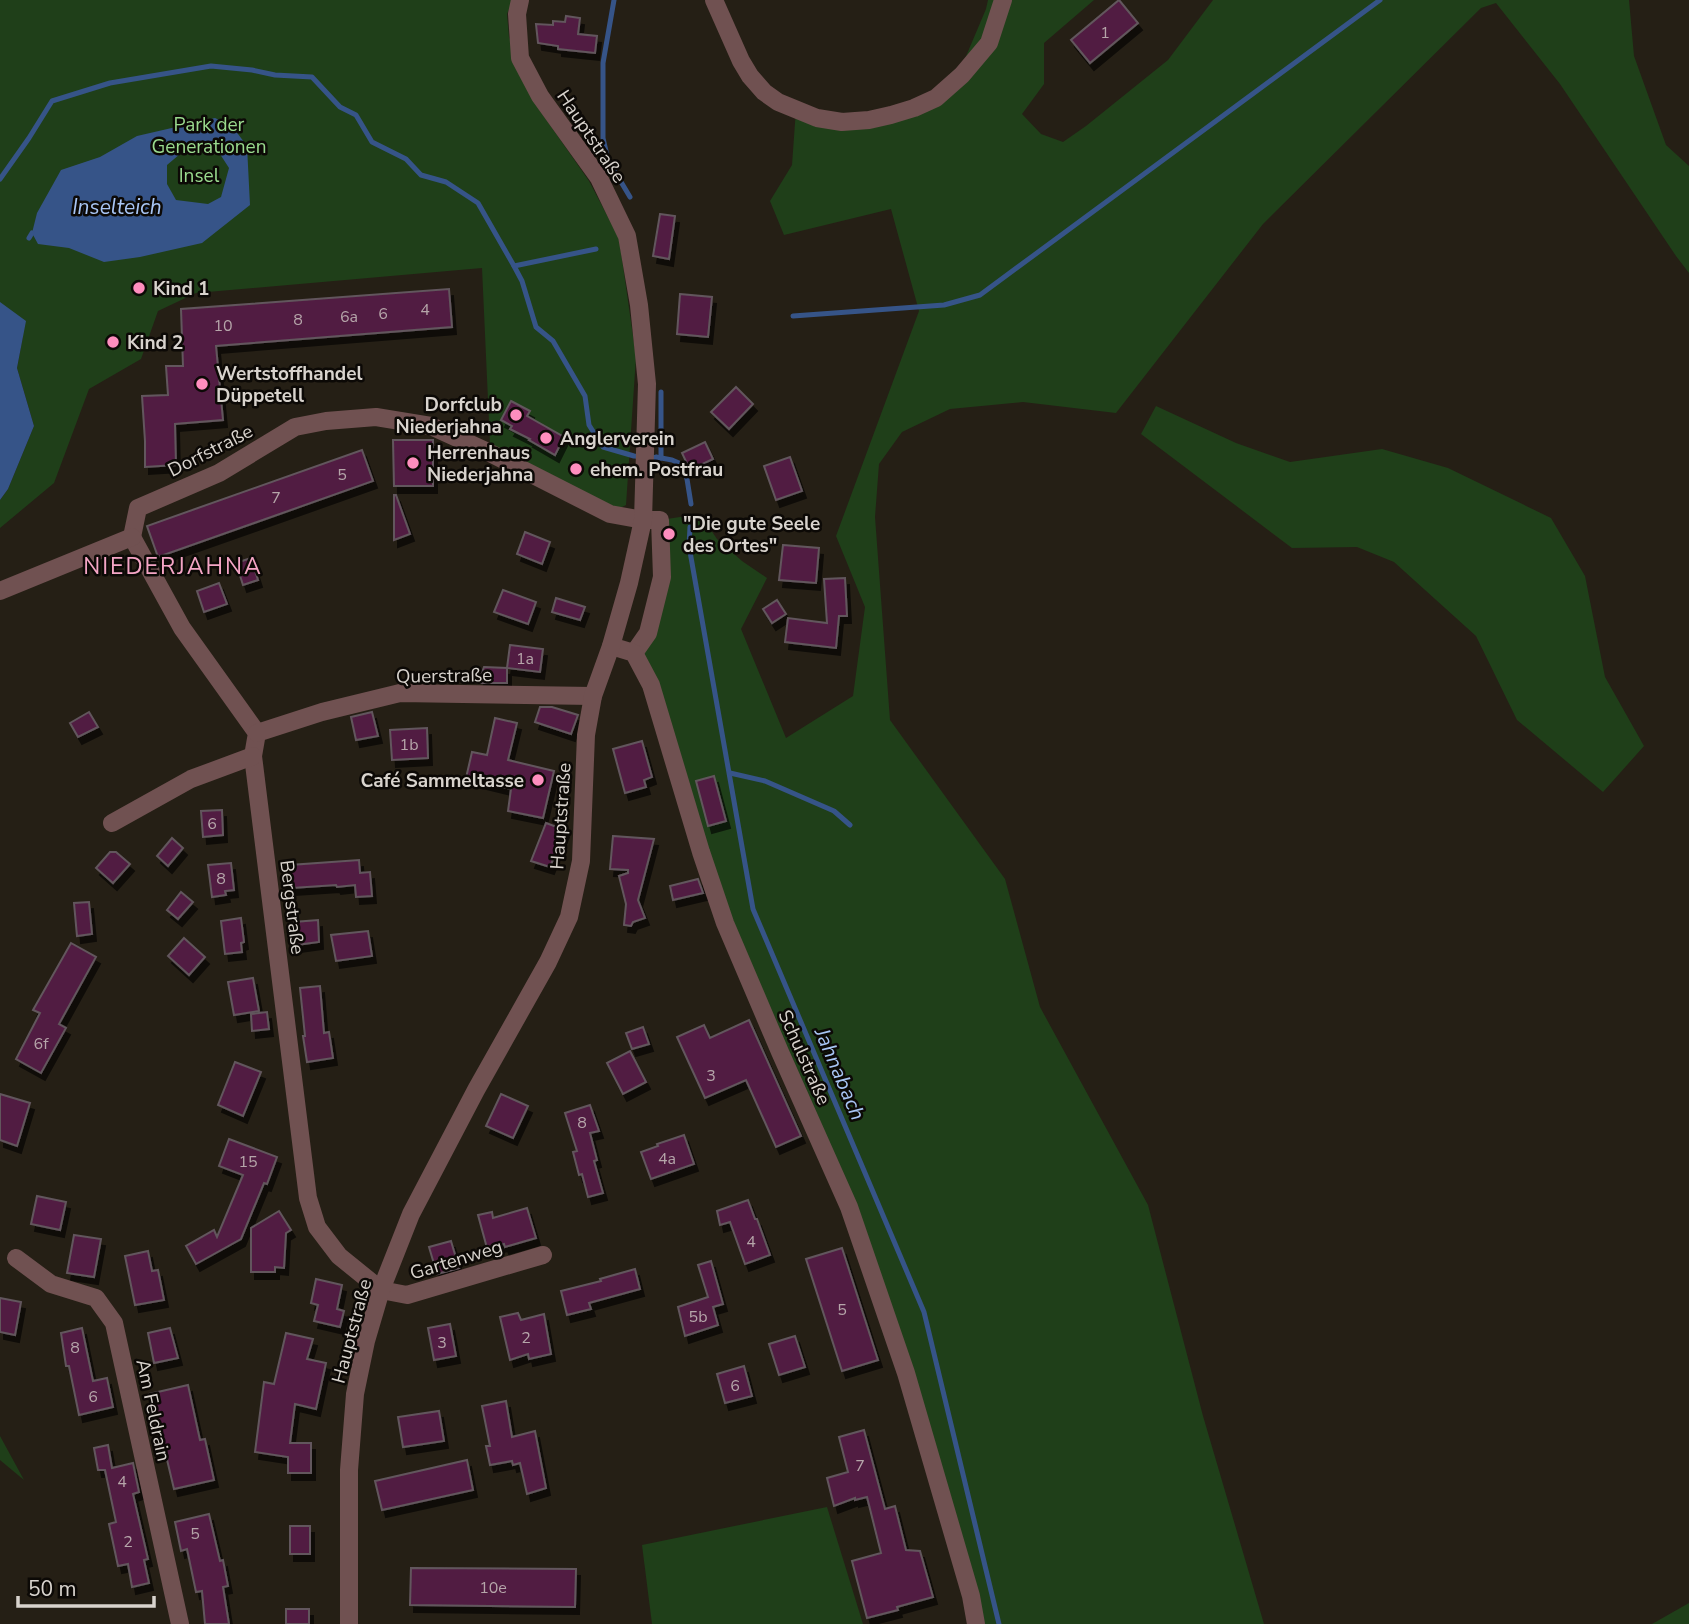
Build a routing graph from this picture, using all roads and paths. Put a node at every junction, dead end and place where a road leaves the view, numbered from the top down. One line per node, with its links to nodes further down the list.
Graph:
1 (520, 0): 4 (street, Hauptstraße)
2 (714, 0): 3 (street)
3 (1003, 0)
4 (643, 520): 5 (street, Dorfstraße); 7 (street, Hauptstraße); 8 (street)
5 (132, 537): 6 (street); 10 (street)
6 (0, 591)
7 (611, 646): 8 (street); 9 (street, Hauptstraße)
8 (634, 653): 18 (street, Schulstraße)
9 (593, 696): 10 (street, Querstraße); 15 (street, Hauptstraße)
10 (257, 733): 11 (street, Bergstraße)
11 (253, 756): 12 (street); 15 (street, Bergstraße)
12 (112, 823)
13 (543, 1255): 15 (street, Gartenweg)
14 (16, 1258): 16 (street, Am Feldrain)
15 (381, 1290): 17 (street, Hauptstraße)
16 (180, 1624)
17 (349, 1624)
18 (976, 1624)

